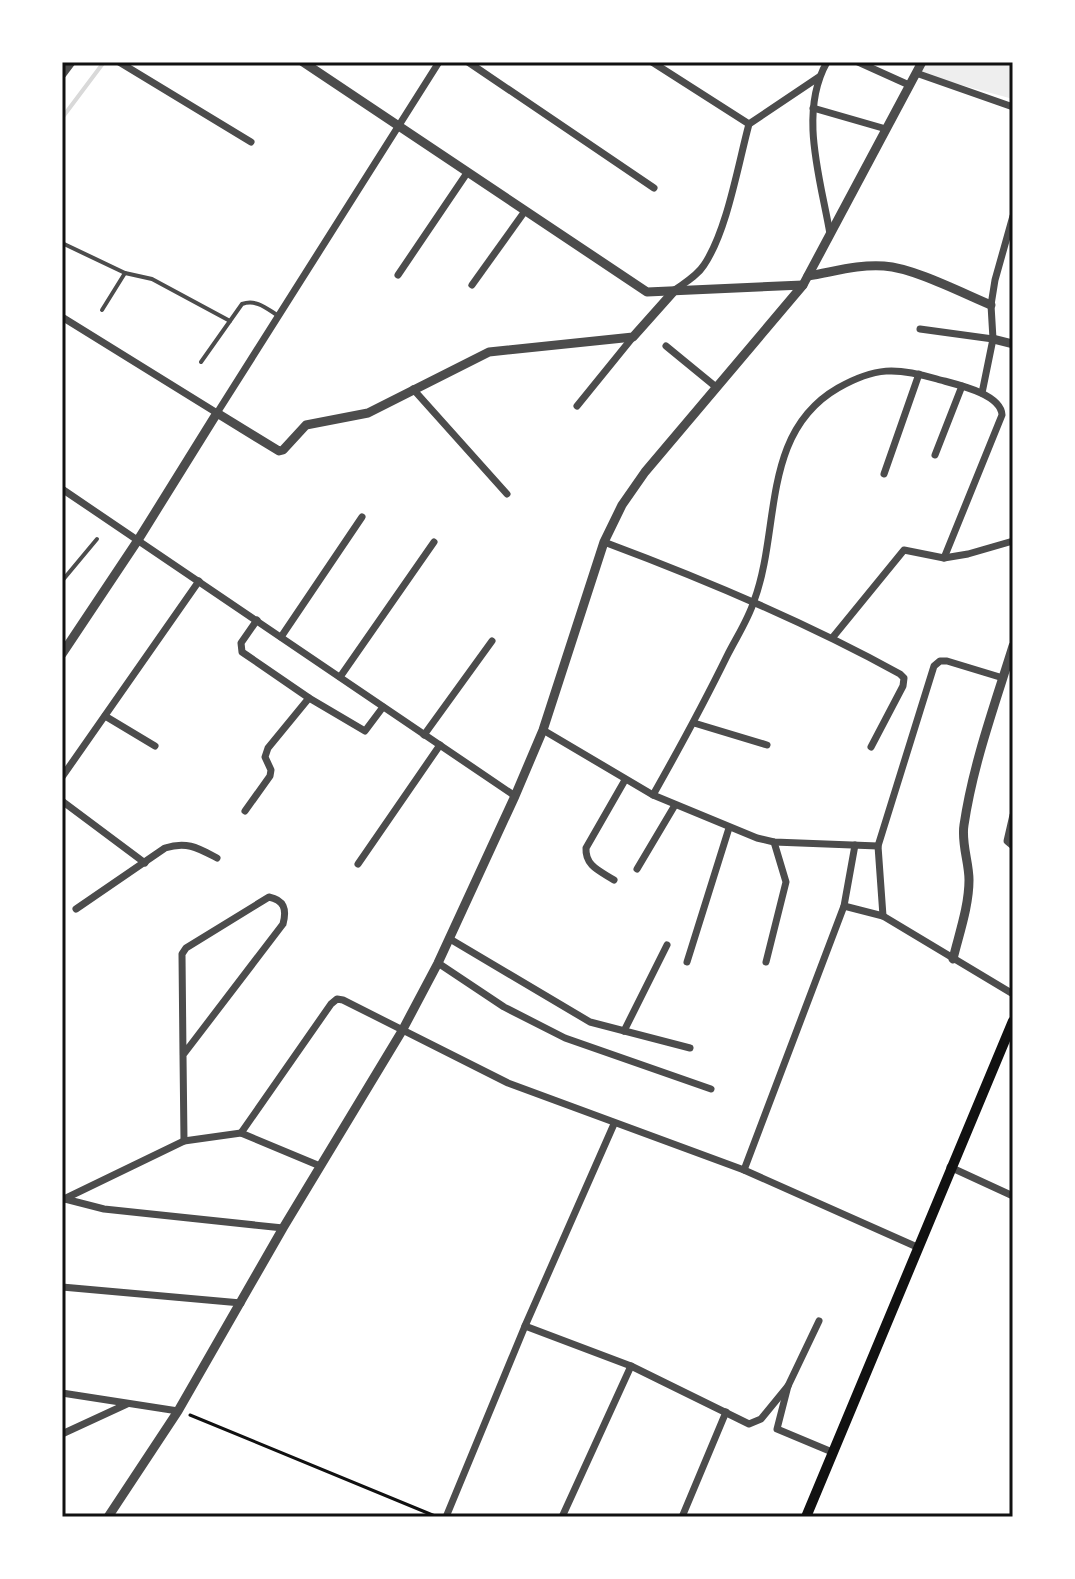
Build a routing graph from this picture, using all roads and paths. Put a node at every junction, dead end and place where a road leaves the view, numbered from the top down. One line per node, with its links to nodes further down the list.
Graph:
1 (71, 62): 11 (street)
2 (119, 62): 19 (street)
3 (303, 62): 17 (street)
4 (439, 62): 17 (street)
5 (468, 62): 21 (street)
6 (652, 62): 16 (street)
7 (827, 62): 12 (street)
8 (858, 62): 13 (street)
9 (922, 62): 10 (street)
10 (916, 73): 13 (street); 14 (street)
11 (62, 74)
12 (819, 77): 15 (street); 16 (street)
13 (909, 85): 18 (street)
14 (1013, 107)
15 (813, 108): 18 (street); 24 (street)
16 (749, 124): 30 (street)
17 (396, 126): 20 (street); 33 (street)
18 (886, 129): 24 (street)
19 (251, 142)
20 (467, 173): 22 (street); 27 (street)
21 (654, 188)
22 (525, 211): 29 (street); 30 (street)
23 (1013, 216): 31 (street)
24 (830, 234): 28 (street)
25 (62, 243): 26 (lane)
26 (125, 273): 32 (lane); 35 (lane)
27 (398, 275)
28 (806, 280): 30 (street); 31 (street); 44 (street)
29 (472, 285)
30 (674, 291): 37 (street)
31 (991, 305): 38 (street)
32 (102, 310)
33 (279, 315): 35 (lane); 48 (street)
34 (62, 317): 48 (street)
35 (230, 321): 41 (lane)
36 (920, 329): 38 (street)
37 (633, 337): 45 (street); 47 (street)
38 (993, 339): 39 (street); 46 (street)
39 (1013, 344)
40 (666, 346): 44 (street)
41 (201, 362)
42 (919, 374): 43 (street); 50 (street); 62 (street)
43 (962, 386): 46 (street); 49 (street)
44 (716, 387): 58 (street)
45 (413, 389): 48 (street); 52 (street)
46 (982, 393): 59 (street)
47 (577, 406)
48 (217, 413): 55 (street)
49 (935, 455)
50 (884, 474)
51 (62, 489): 55 (street)
52 (507, 494)
53 (362, 517): 65 (street)
54 (97, 539): 60 (lane)
55 (138, 540): 61 (street); 64 (street)
56 (1013, 541): 59 (street)
57 (434, 542): 70 (street)
58 (604, 542): 62 (street); 76 (street)
59 (944, 558): 66 (street)
60 (62, 581)
61 (199, 581): 63 (street); 74 (street)
62 (755, 600): 66 (street); 75 (street)
63 (257, 620): 65 (street); 72 (street)
64 (67, 637): 69 (street)
65 (281, 637): 70 (street)
66 (833, 637): 81 (street)
67 (492, 641): 77 (street)
68 (1013, 646): 71 (street)
69 (62, 654)
70 (340, 677): 73 (street)
71 (1003, 678): 93 (street); 105 (street)
72 (309, 698): 73 (street); 88 (street)
73 (383, 707): 77 (street)
74 (105, 716): 80 (street); 82 (street)
75 (694, 723): 79 (street); 84 (street)
76 (543, 730): 83 (street); 85 (street)
77 (424, 735): 78 (street)
78 (440, 745): 85 (street); 97 (street)
79 (767, 745)
80 (155, 746)
81 (871, 747)
82 (62, 777)
83 (625, 780): 84 (street); 99 (street)
84 (653, 795): 87 (street)
85 (515, 796): 103 (street)
86 (62, 801): 96 (street)
87 (675, 805): 90 (street); 98 (street)
88 (245, 811)
89 (1013, 815): 94 (street)
90 (729, 828): 91 (street); 106 (street)
91 (774, 842): 92 (street); 107 (street)
92 (855, 845): 93 (street); 100 (street)
93 (878, 846): 102 (street)
94 (1013, 846)
95 (217, 858): 96 (street)
96 (145, 863): 101 (street)
97 (358, 864)
98 (637, 869)
99 (614, 880)
100 (844, 906): 102 (street); 121 (street)
101 (76, 909)
102 (883, 916): 105 (street)
103 (450, 939): 108 (street); 112 (street)
104 (667, 945): 112 (street)
105 (953, 959): 109 (street)
106 (687, 962)
107 (766, 962)
108 (438, 963): 111 (street); 115 (street)
109 (1013, 994)
110 (1013, 1021): 120 (main road)
111 (402, 1031): 116 (street); 117 (street); 119 (street)
112 (624, 1031): 113 (street)
113 (690, 1048)
114 (183, 1055): 114 (street); 118 (street)
115 (711, 1089)
116 (614, 1124): 121 (street); 129 (street)
117 (241, 1133): 118 (street); 119 (street)
118 (184, 1141): 123 (street)
119 (320, 1166): 124 (street)
120 (950, 1167): 122 (street); 125 (main road)
121 (744, 1170): 125 (street)
122 (1013, 1196)
123 (64, 1199): 124 (street)
124 (283, 1228): 127 (street)
125 (917, 1247): 137 (main road)
126 (62, 1287): 127 (street)
127 (241, 1303): 134 (street)
128 (819, 1321): 131 (street)
129 (525, 1326): 130 (street); 140 (street)
130 (631, 1366): 135 (street); 141 (street)
131 (788, 1386): 135 (street); 137 (street)
132 (62, 1393): 133 (street)
133 (129, 1403): 134 (street); 136 (street)
134 (178, 1411): 138 (street); 139 (path)
135 (726, 1412): 142 (street)
136 (62, 1435)
137 (832, 1452): 143 (main road)
138 (108, 1517)
139 (438, 1517)
140 (446, 1517)
141 (562, 1517)
142 (682, 1517)
143 (807, 1517)

